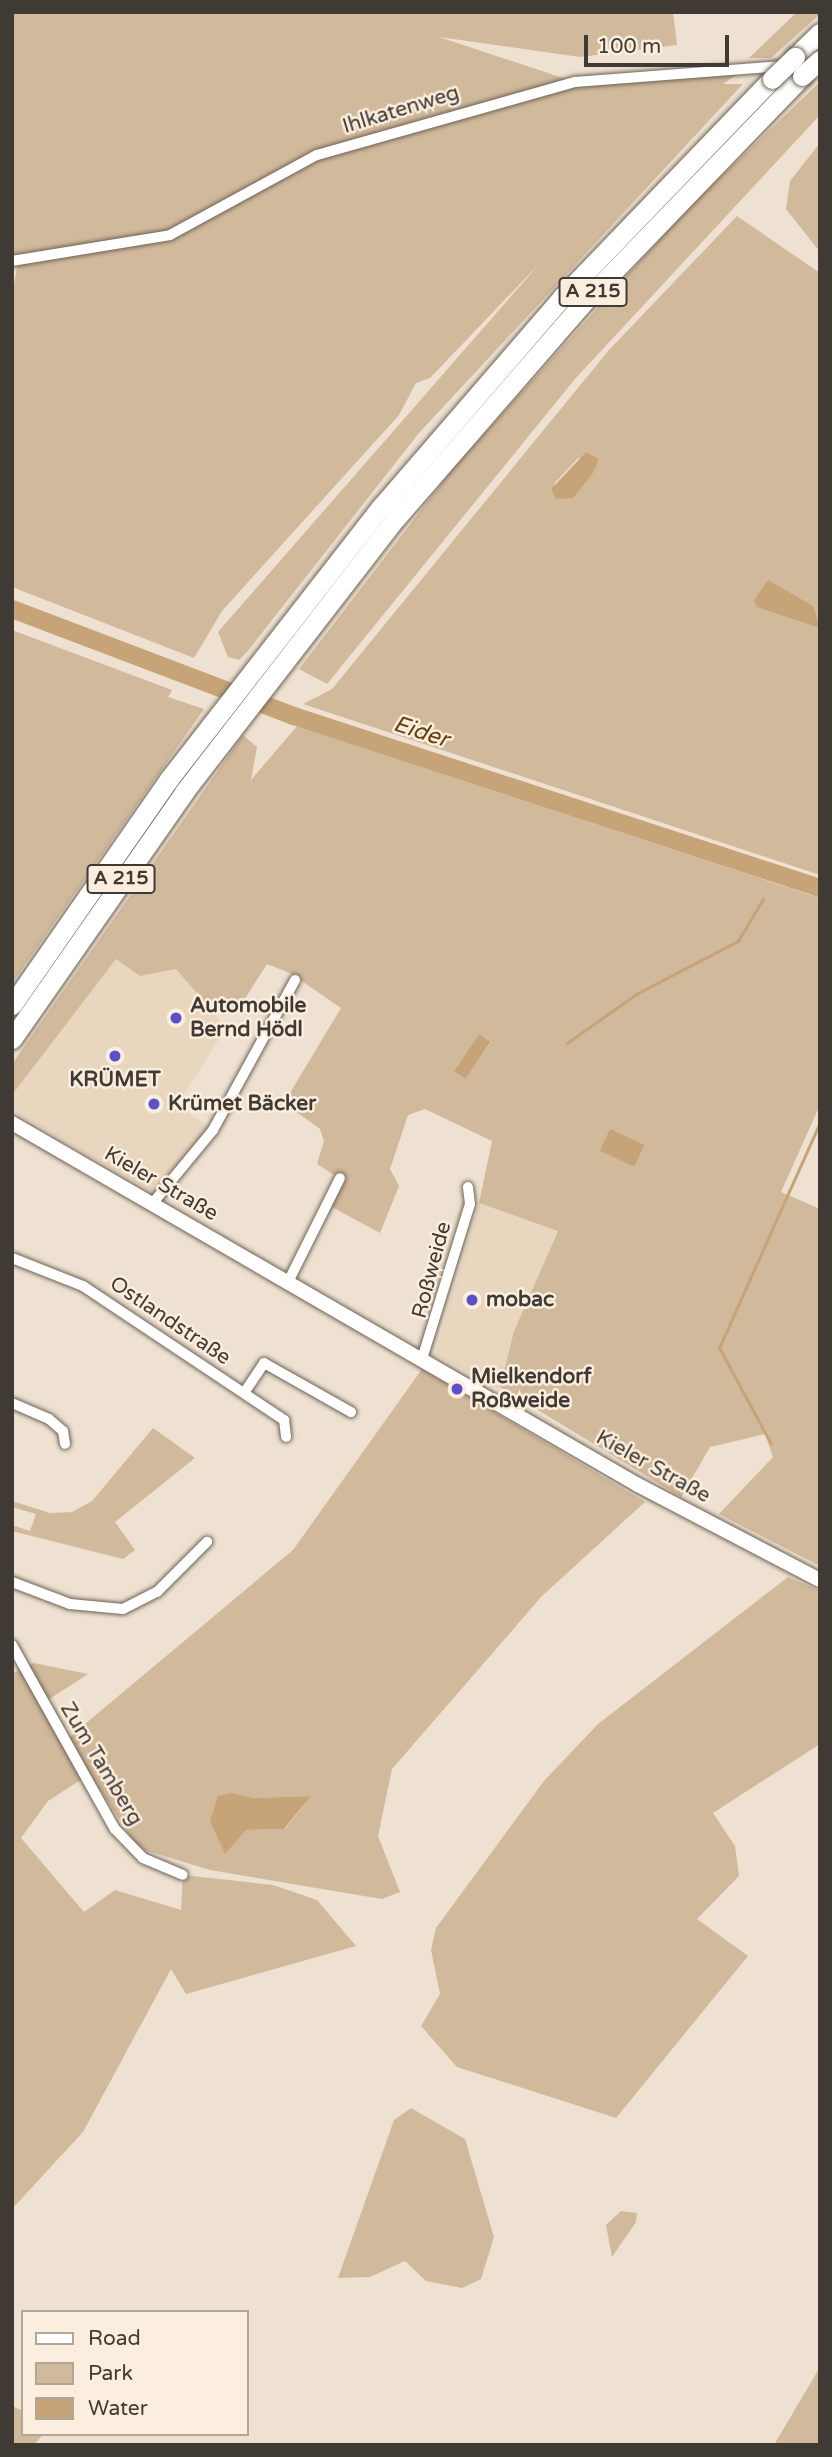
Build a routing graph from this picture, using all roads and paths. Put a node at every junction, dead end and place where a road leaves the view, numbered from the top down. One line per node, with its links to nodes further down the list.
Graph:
1 (820, 33): 4 (highway, A 215, bridge)
2 (820, 62): 3 (street, Ihlkatenweg); 4 (highway, A 215, bridge)
3 (12, 261)
4 (260, 676): 6 (highway, A 215); 7 (highway, A 215)
5 (295, 980): 11 (street)
6 (12, 1005)
7 (12, 1039)
8 (12, 1123): 11 (street, Kieler Straße)
9 (340, 1178): 13 (street)
10 (468, 1187): 14 (street, Roßweide)
11 (152, 1203): 13 (street, Kieler Straße)
12 (12, 1258): 15 (street, Ostlandstraße)
13 (288, 1282): 14 (street, Kieler Straße)
14 (422, 1359): 21 (street, Kieler Straße)
15 (244, 1393): 17 (street); 18 (street, Ostlandstraße)
16 (12, 1403): 19 (street)
17 (351, 1412)
18 (286, 1437)
19 (65, 1444)
20 (207, 1542): 22 (street)
21 (820, 1580)
22 (12, 1582)
23 (12, 1645): 24 (street, Zum Tamberg)
24 (183, 1875)

